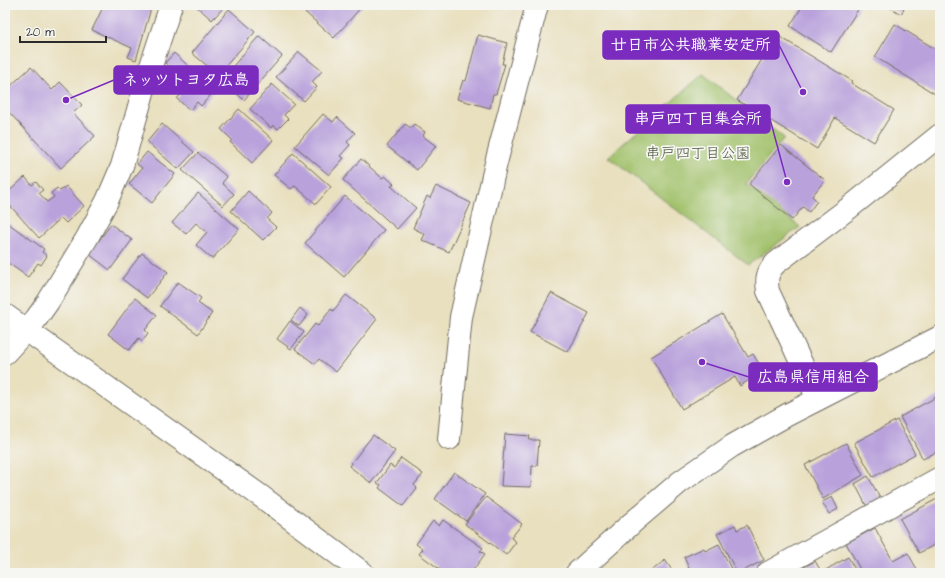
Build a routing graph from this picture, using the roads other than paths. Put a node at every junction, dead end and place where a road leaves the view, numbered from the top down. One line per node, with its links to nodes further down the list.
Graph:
1 (171, 5): 5 (street)
2 (537, 5): 9 (street)
3 (940, 135): 8 (street)
4 (5, 315): 5 (street)
5 (26, 330): 7 (street); 11 (street)
6 (940, 337): 8 (street)
7 (5, 353)
8 (818, 399): 12 (street)
9 (449, 439)
10 (940, 478): 13 (street)
11 (363, 573)
12 (577, 573)
13 (768, 573)

